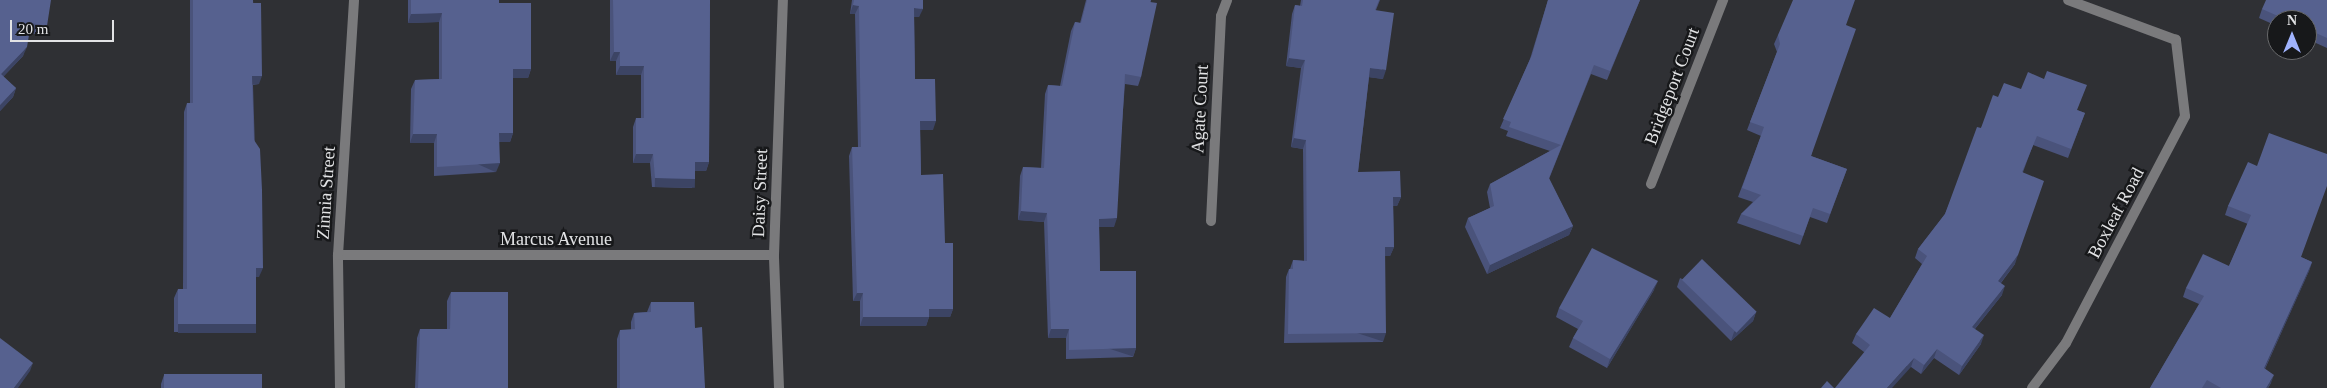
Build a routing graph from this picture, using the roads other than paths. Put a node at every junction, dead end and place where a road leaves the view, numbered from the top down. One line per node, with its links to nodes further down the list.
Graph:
1 (354, 0): 8 (street, Zinnia Street)
2 (783, 0): 9 (street, Daisy Street)
3 (1226, 0): 7 (street, Agate Court)
4 (1723, 0): 6 (street, Bridgeport Court)
5 (2068, 0): 12 (street, Boxleaf Road)
6 (1651, 184)
7 (1211, 221)
8 (338, 255): 9 (street, Marcus Avenue); 10 (street, Zinnia Street)
9 (774, 255): 11 (street, Daisy Street)
10 (340, 388)
11 (779, 388)
12 (2032, 388)

